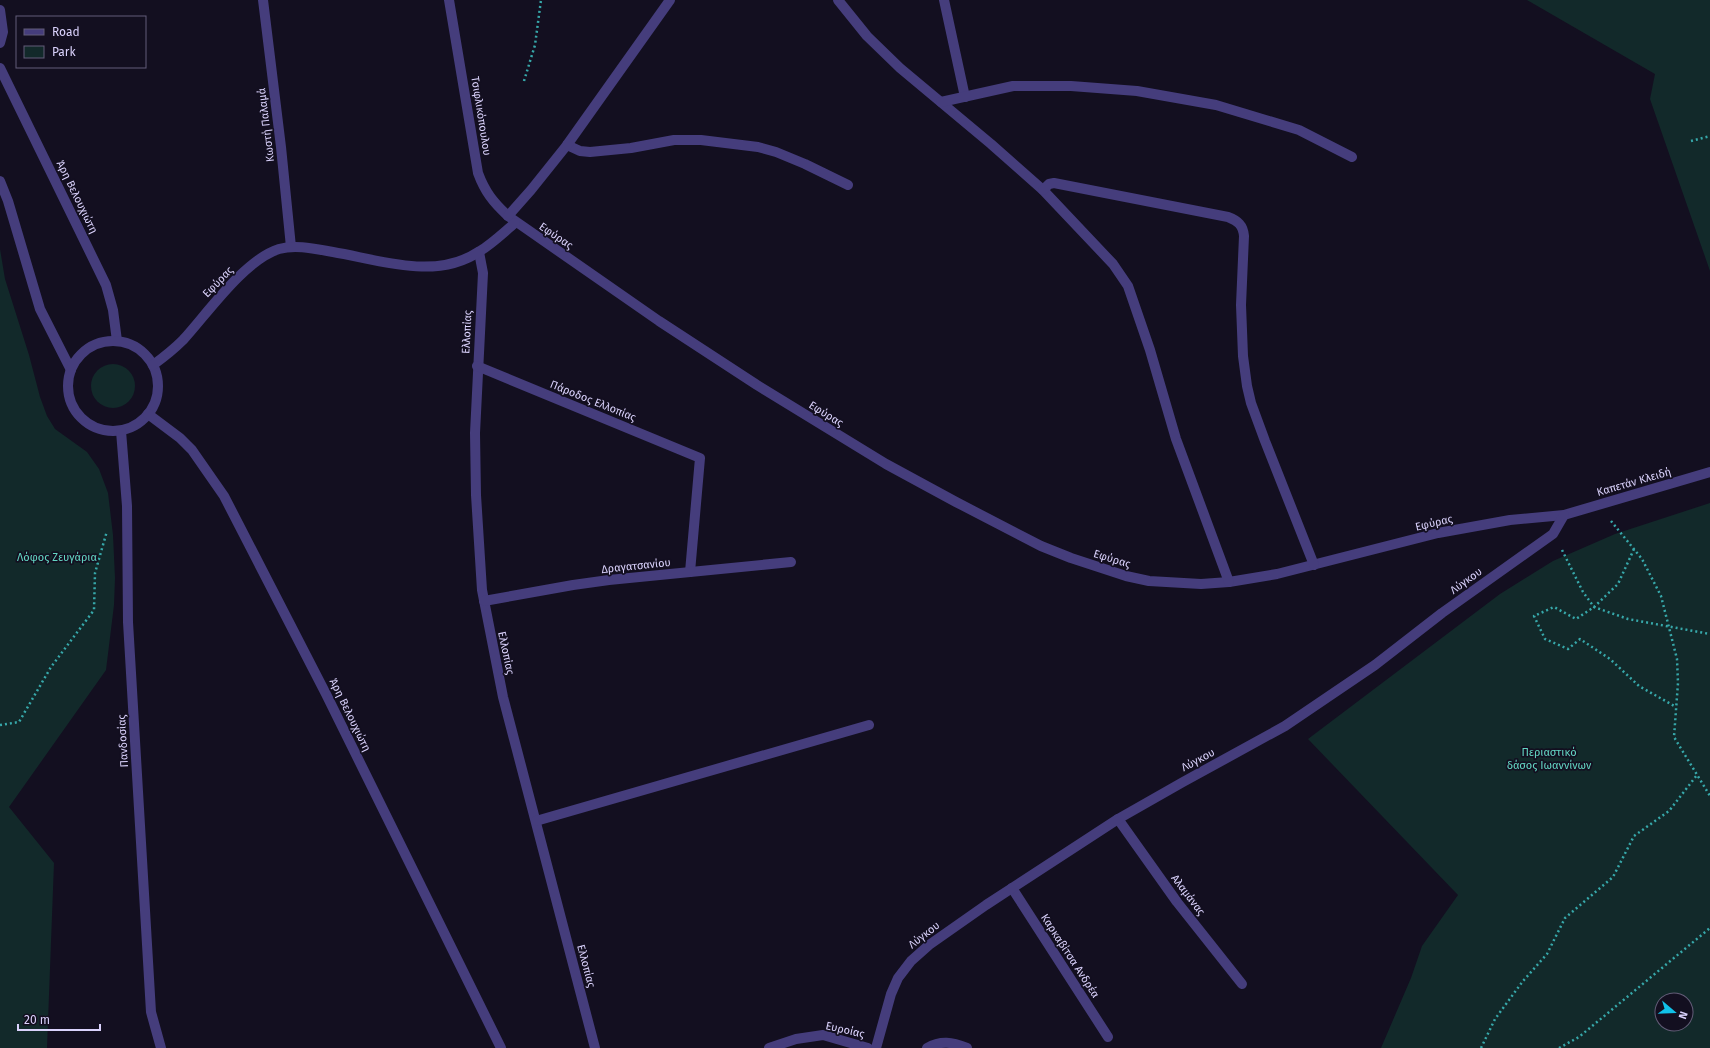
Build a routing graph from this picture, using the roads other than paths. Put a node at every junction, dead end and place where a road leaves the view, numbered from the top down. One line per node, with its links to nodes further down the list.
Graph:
1 (263, 0): 17 (street, Κωστή Παλαμά)
2 (449, 0): 16 (street, Τσιφλικόπουλου)
3 (670, 0): 11 (street)
4 (838, 0): 10 (street)
5 (944, 0): 9 (street)
6 (0, 10): 7 (street)
7 (0, 43)
8 (0, 68): 19 (street, Άρη Βελουχιώτη)
9 (965, 97): 10 (street); 12 (street)
10 (941, 102): 15 (street)
11 (567, 145): 14 (street); 16 (street)
12 (1352, 157)
13 (0, 180): 22 (street)
14 (848, 186)
15 (1043, 190): 28 (street); 30 (street)
16 (512, 219): 18 (street, Εφύρας); 30 (street, Εφύρας)
17 (291, 247): 18 (street, Εφύρας); 20 (street, Εφύρας)
18 (479, 252): 21 (street, Ελλοπίας)
19 (117, 341): 20 (street); 22 (street)
20 (153, 365): 23 (street)
21 (477, 366): 29 (street, Πάροδος Ελλοπίας); 31 (street, Ελλοπίας)
22 (71, 370): 24 (street)
23 (148, 414): 24 (street); 39 (street, Άρη Βελουχιώτη)
24 (121, 431): 38 (street, Πανδοσίας)
25 (1710, 472): 26 (street, Καπετάν Κλειδή)
26 (1564, 515): 28 (street, Εφύρας); 33 (street, Λύγκου)
27 (791, 562): 29 (street, Δραγατσανίου)
28 (1314, 564): 30 (street, Εφύρας)
29 (690, 572): 31 (street, Δραγατσανίου)
30 (1229, 582)
31 (484, 602): 34 (street, Ελλοπίας)
32 (869, 726): 34 (street)
33 (1118, 819): 35 (street, Λύγκου); 36 (street, Αλαμάνας)
34 (536, 821): 40 (street, Ελλοπίας)
35 (1012, 888): 37 (street, Καρκαβίτσα Ανδρέα); 43 (street, Λύγκου)
36 (1242, 984)
37 (1108, 1037)
38 (161, 1048)
39 (502, 1048)
40 (595, 1048)
41 (769, 1048): 42 (street, Ευροίας)
42 (868, 1048)
43 (876, 1048)
44 (927, 1048): 45 (street)
45 (967, 1048)

